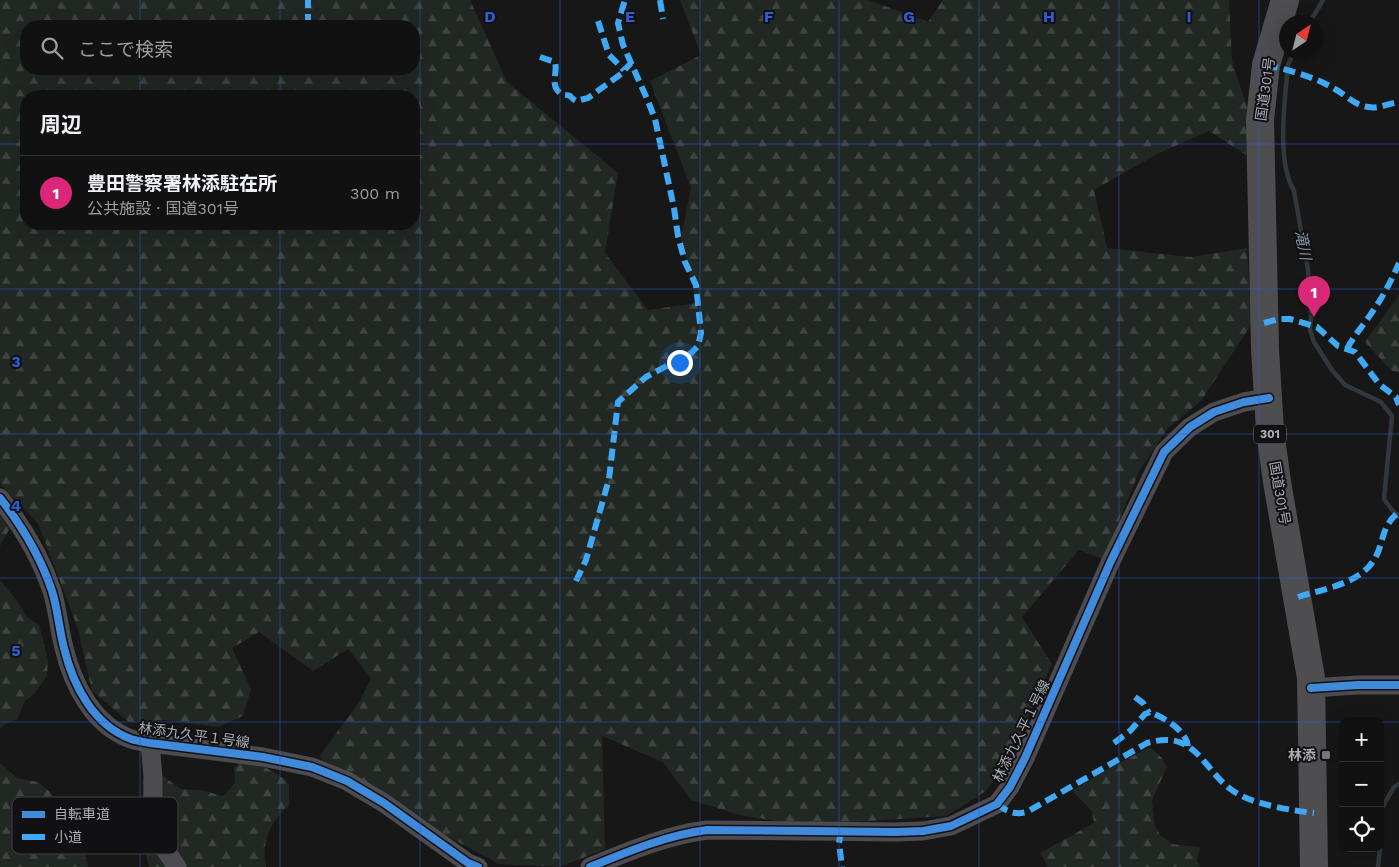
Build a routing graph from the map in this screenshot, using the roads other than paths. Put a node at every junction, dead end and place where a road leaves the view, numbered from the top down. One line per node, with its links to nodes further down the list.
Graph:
1 (1286, 0): 2 (highway, 国道301号 / 301)
2 (1269, 398): 5 (highway, 国道301号 / 301); 11 (street, 林添九久平１号線)
3 (0, 498): 6 (street, 林添九久平１号線)
4 (1399, 686): 5 (street)
5 (1311, 688): 12 (highway, 国道301号 / 301)
6 (150, 743): 7 (street); 10 (street, 林添九久平１号線)
7 (153, 797)
8 (168, 854): 9 (street)
9 (177, 867)
10 (478, 867)
11 (590, 867)
12 (1314, 867)

